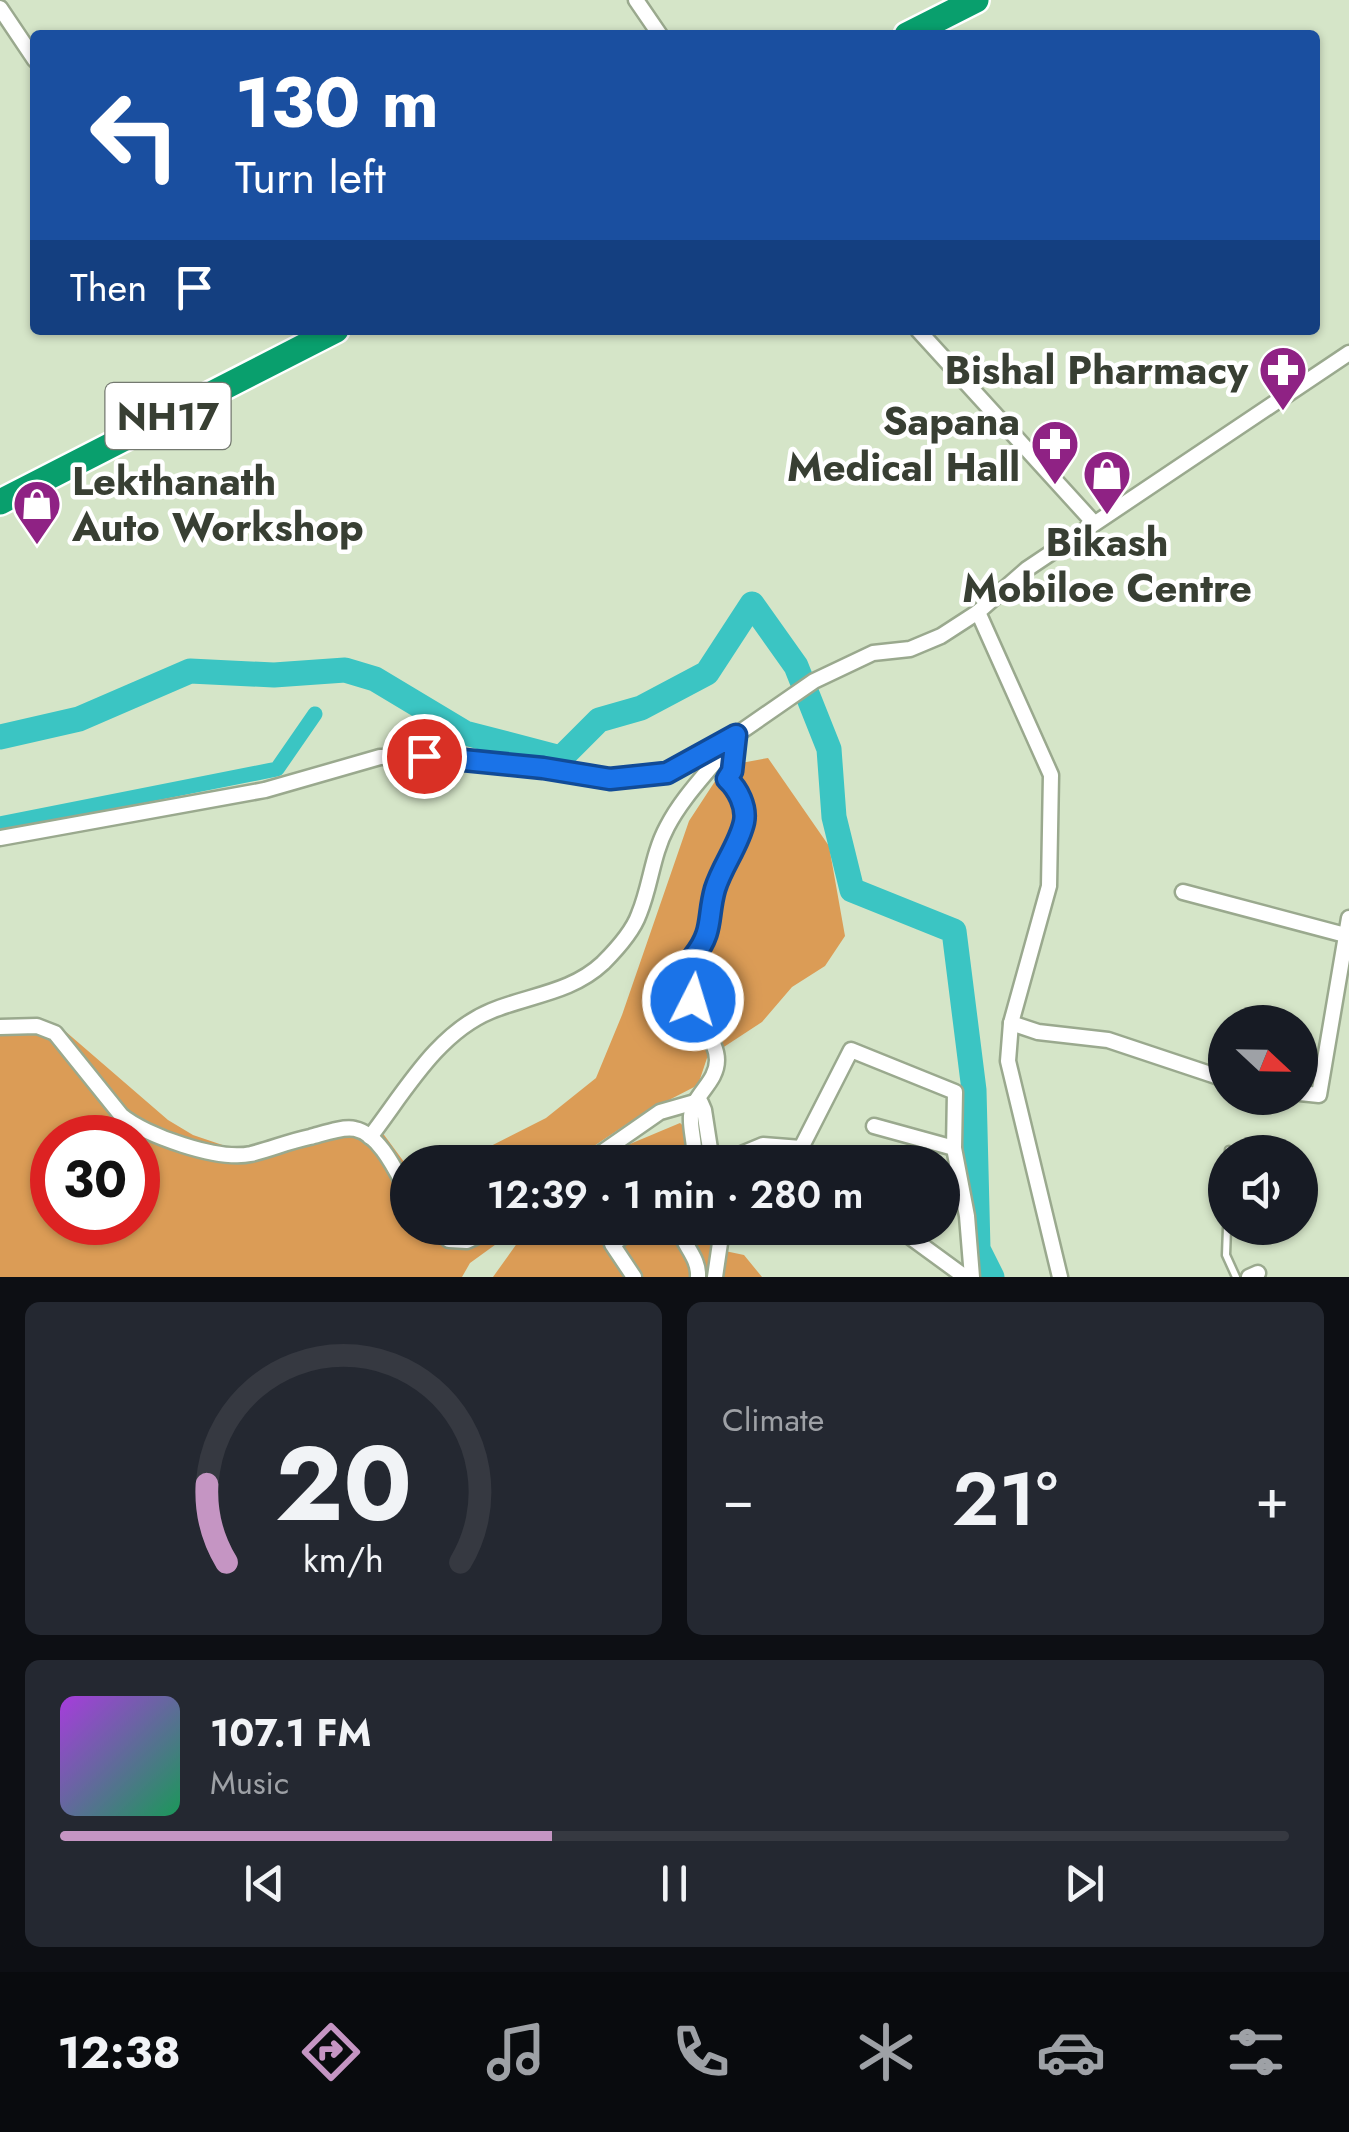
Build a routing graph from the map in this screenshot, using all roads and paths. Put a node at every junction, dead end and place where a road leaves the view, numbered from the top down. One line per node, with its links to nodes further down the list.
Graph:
1 (976, 0): 5 (highway)
2 (644, 4): 4 (street)
3 (0, 8): 6 (street)
4 (657, 30)
5 (921, 30)
6 (30, 53)
7 (325, 335): 10 (highway, NH17)
8 (923, 335): 11 (street)
9 (1349, 354): 11 (street)
10 (0, 502)
11 (1094, 523): 12 (street)
12 (978, 612): 13 (street); 18 (street)
13 (736, 735): 14 (street); 22 (street); 24 (street)
14 (0, 838)
15 (1183, 892): 17 (street)
16 (1349, 918): 17 (street)
17 (1347, 936): 21 (street)
18 (1011, 1024): 20 (street); 42 (street)
19 (0, 1028): 24 (street)
20 (1208, 1073)
21 (1318, 1095)
22 (695, 1102): 25 (street); 26 (street); 27 (street)
23 (874, 1126): 29 (street)
24 (370, 1137): 31 (street)
25 (612, 1145)
26 (696, 1145)
27 (709, 1145)
28 (802, 1145): 30 (street)
29 (943, 1145)
30 (954, 1145)
31 (390, 1166)
32 (960, 1179): 41 (street)
33 (613, 1245): 38 (street)
34 (685, 1245): 39 (street)
35 (720, 1245): 40 (street)
36 (922, 1245): 41 (street)
37 (1226, 1245): 43 (lane)
38 (634, 1277)
39 (698, 1277)
40 (715, 1277)
41 (968, 1277)
42 (1060, 1277)
43 (1236, 1277)

